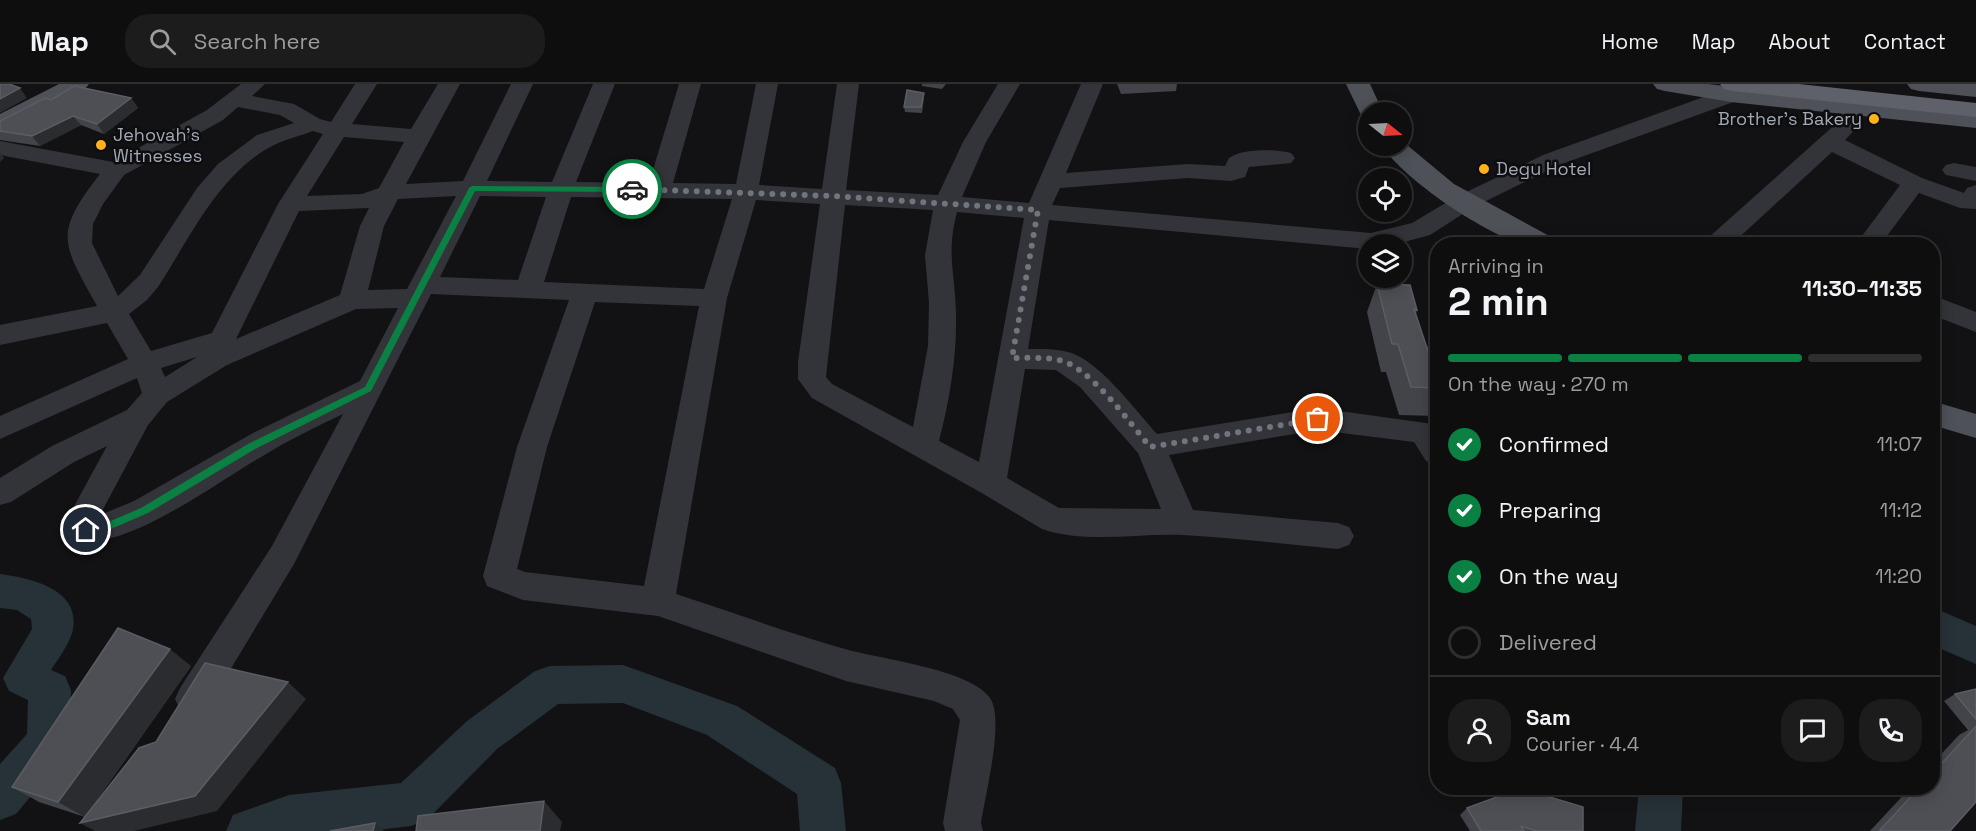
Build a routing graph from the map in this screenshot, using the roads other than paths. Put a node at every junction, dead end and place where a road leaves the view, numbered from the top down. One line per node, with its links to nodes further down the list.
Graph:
1 (58, 84): 24 (main road)
2 (77, 84): 26 (main road)
3 (254, 84): 20 (street)
4 (366, 84): 27 (street)
5 (449, 84): 28 (street)
6 (522, 84): 36 (street)
7 (604, 84): 37 (street)
8 (690, 84): 38 (street)
9 (767, 84): 40 (street)
10 (848, 84): 41 (street)
11 (1009, 84): 42 (street)
12 (1092, 84): 34 (street)
13 (1358, 84): 21 (main road)
14 (1665, 84): 17 (main road)
15 (1839, 84): 19 (highway)
16 (1929, 85): 18 (main road)
17 (1732, 89): 22 (main road); 23 (highway); 43 (street)
18 (1976, 90)
19 (1976, 99)
20 (235, 100): 27 (street); 33 (street)
21 (1366, 102)
22 (1854, 108): 25 (main road); 29 (street)
23 (1976, 110)
24 (0, 115)
25 (1976, 121)
26 (0, 124)
27 (324, 127): 28 (street); 44 (street); 56 (street)
28 (418, 136): 39 (street)
29 (1831, 142): 35 (street); 48 (street)
30 (0, 148): 33 (street)
31 (1406, 156): 43 (main road)
32 (1283, 158): 34 (street)
33 (116, 170): 56 (street)
34 (1050, 181): 46 (street)
35 (1914, 183): 45 (street); 49 (street)
36 (472, 188): 37 (street); 39 (street); 51 (street)
37 (561, 189): 38 (street); 50 (street)
38 (658, 189): 40 (street)
39 (391, 192): 44 (street); 54 (street)
40 (746, 192): 41 (street); 53 (street)
41 (833, 196): 42 (street); 69 (street)
42 (947, 203): 46 (street); 69 (street)
43 (1463, 203): 46 (street); 47 (main road)
44 (290, 204): 59 (street)
45 (1974, 204)
46 (1038, 210): 60 (street)
47 (1529, 237)
48 (1725, 237)
49 (1873, 237)
50 (528, 290): 51 (street); 52 (street)
51 (418, 291): 54 (street); 62 (street)
52 (585, 291): 53 (street); 75 (street)
53 (714, 298): 75 (street)
54 (352, 300): 59 (street)
55 (1940, 307): 57 (street)
56 (114, 312): 58 (street); 61 (street)
57 (1976, 322)
58 (0, 335)
59 (219, 349): 61 (street); 63 (street)
60 (1012, 358): 70 (street); 71 (street)
61 (144, 363): 63 (street); 67 (street)
62 (368, 389): 65 (street); 76 (street)
63 (157, 395): 65 (street)
64 (1940, 415): 66 (main road)
65 (137, 418): 72 (street)
66 (1976, 426)
67 (0, 428)
68 (1430, 442): 70 (street)
69 (922, 447): 71 (street)
70 (1150, 447): 73 (street)
71 (991, 483): 73 (street)
72 (0, 493)
73 (1182, 522): 74 (street)
74 (1338, 536)
75 (658, 602): 77 (street)
76 (177, 725)
77 (964, 831)

